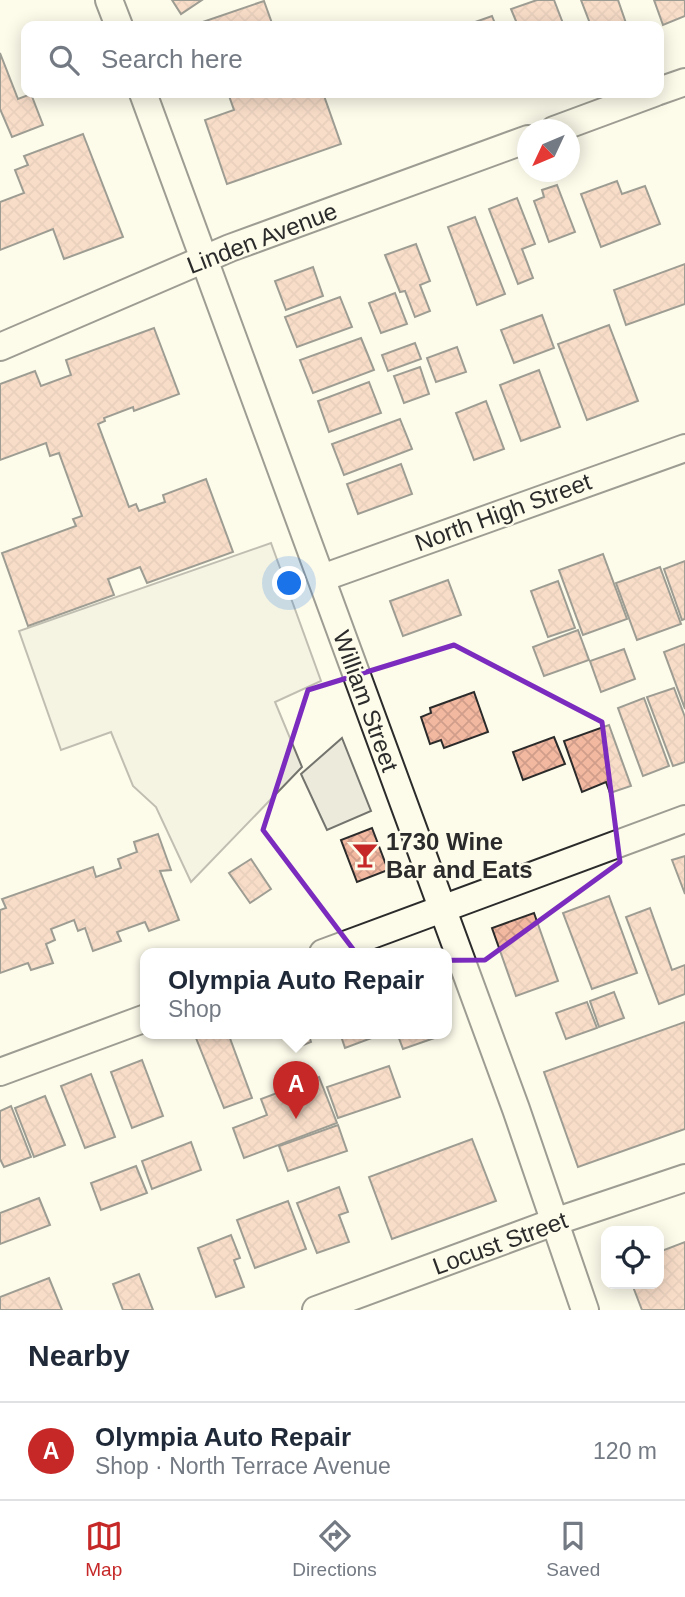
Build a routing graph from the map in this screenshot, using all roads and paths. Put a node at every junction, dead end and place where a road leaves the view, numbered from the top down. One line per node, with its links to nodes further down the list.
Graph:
1 (109, 0): 2 (street)
2 (117, 21)
3 (685, 82): 4 (street)
4 (664, 90)
5 (145, 98): 9 (street, William Street)
6 (641, 98): 7 (street)
7 (580, 120)
8 (517, 143): 9 (street, Linden Avenue)
9 (204, 259): 10 (street, Linden Avenue); 12 (street, William Street)
10 (0, 347)
11 (685, 448): 12 (street, North High Street)
12 (322, 578): 14 (street, William Street)
13 (685, 819): 14 (street)
14 (442, 908): 15 (street); 19 (street, William Street)
15 (336, 948)
16 (140, 1020): 17 (street)
17 (0, 1072)
18 (685, 1178): 19 (street, Locust Street)
19 (554, 1222): 20 (street, Locust Street); 21 (street, William Street)
20 (316, 1310)
21 (585, 1310)

